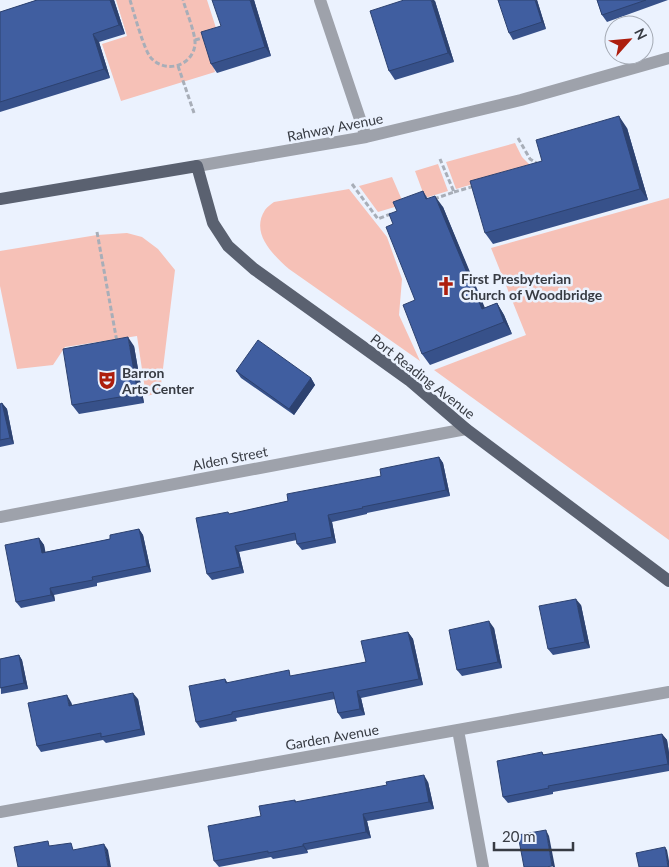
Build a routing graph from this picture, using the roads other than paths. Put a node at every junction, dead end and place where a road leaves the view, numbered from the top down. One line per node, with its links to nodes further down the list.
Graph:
1 (320, 0): 3 (street)
2 (669, 58): 3 (street, Rahway Avenue)
3 (366, 137): 4 (street, Rahway Avenue)
4 (196, 166): 5 (main road, Rahway Avenue); 6 (main road, Port Reading Avenue)
5 (0, 199)
6 (466, 430): 7 (street, Alden Street); 8 (main road, Port Reading Avenue)
7 (0, 517)
8 (669, 581)
9 (669, 692): 10 (street, Garden Avenue)
10 (458, 730): 11 (street, Garden Avenue); 12 (street)
11 (0, 812)
12 (483, 867)

